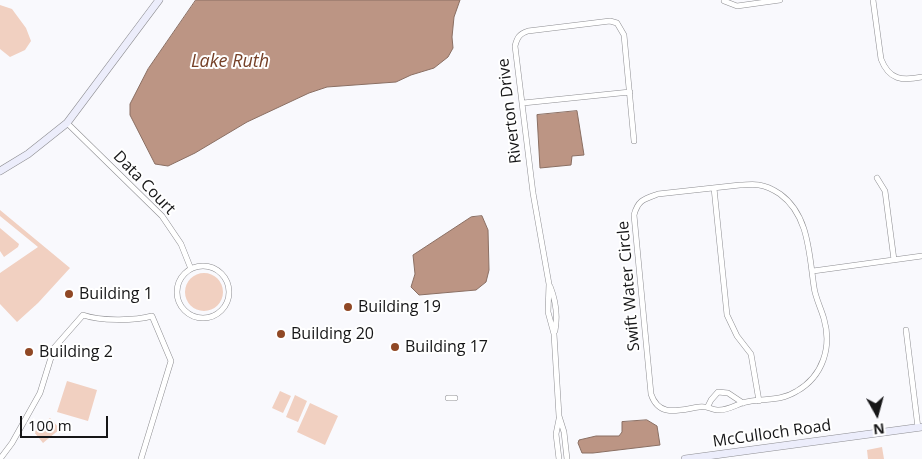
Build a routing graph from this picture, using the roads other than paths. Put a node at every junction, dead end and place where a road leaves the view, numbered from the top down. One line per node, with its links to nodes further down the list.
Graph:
1 (158, 0): 8 (street)
2 (724, 0): 3 (street)
3 (780, 0)
4 (873, 0): 5 (street)
5 (922, 77)
6 (630, 92): 7 (street); 7 (street, Riverton Drive); 9 (street, Riverton Drive)
7 (523, 103): 21 (street, Riverton Drive)
8 (67, 123): 10 (street); 15 (street, Data Court)
9 (634, 141)
10 (0, 171)
11 (877, 178): 14 (street)
12 (714, 188): 16 (street, Swift Water Circle); 18 (street); 20 (street, Swift Water Circle)
13 (922, 256): 14 (street)
14 (894, 260): 16 (street)
15 (192, 268): 15 (street)
16 (813, 271): 18 (street, Swift Water Circle)
17 (906, 330): 22 (street)
18 (759, 401): 19 (street, Swift Water Circle)
19 (742, 403): 20 (street, Swift Water Circle); 20 (street)
20 (708, 406)
21 (559, 416): 25 (street, Riverton Drive); 26 (street, Riverton Drive)
22 (920, 428): 27 (street, McCulloch Road)
23 (0, 459): 24 (street)
24 (141, 459)
25 (559, 459)
26 (568, 459)
27 (685, 459)

